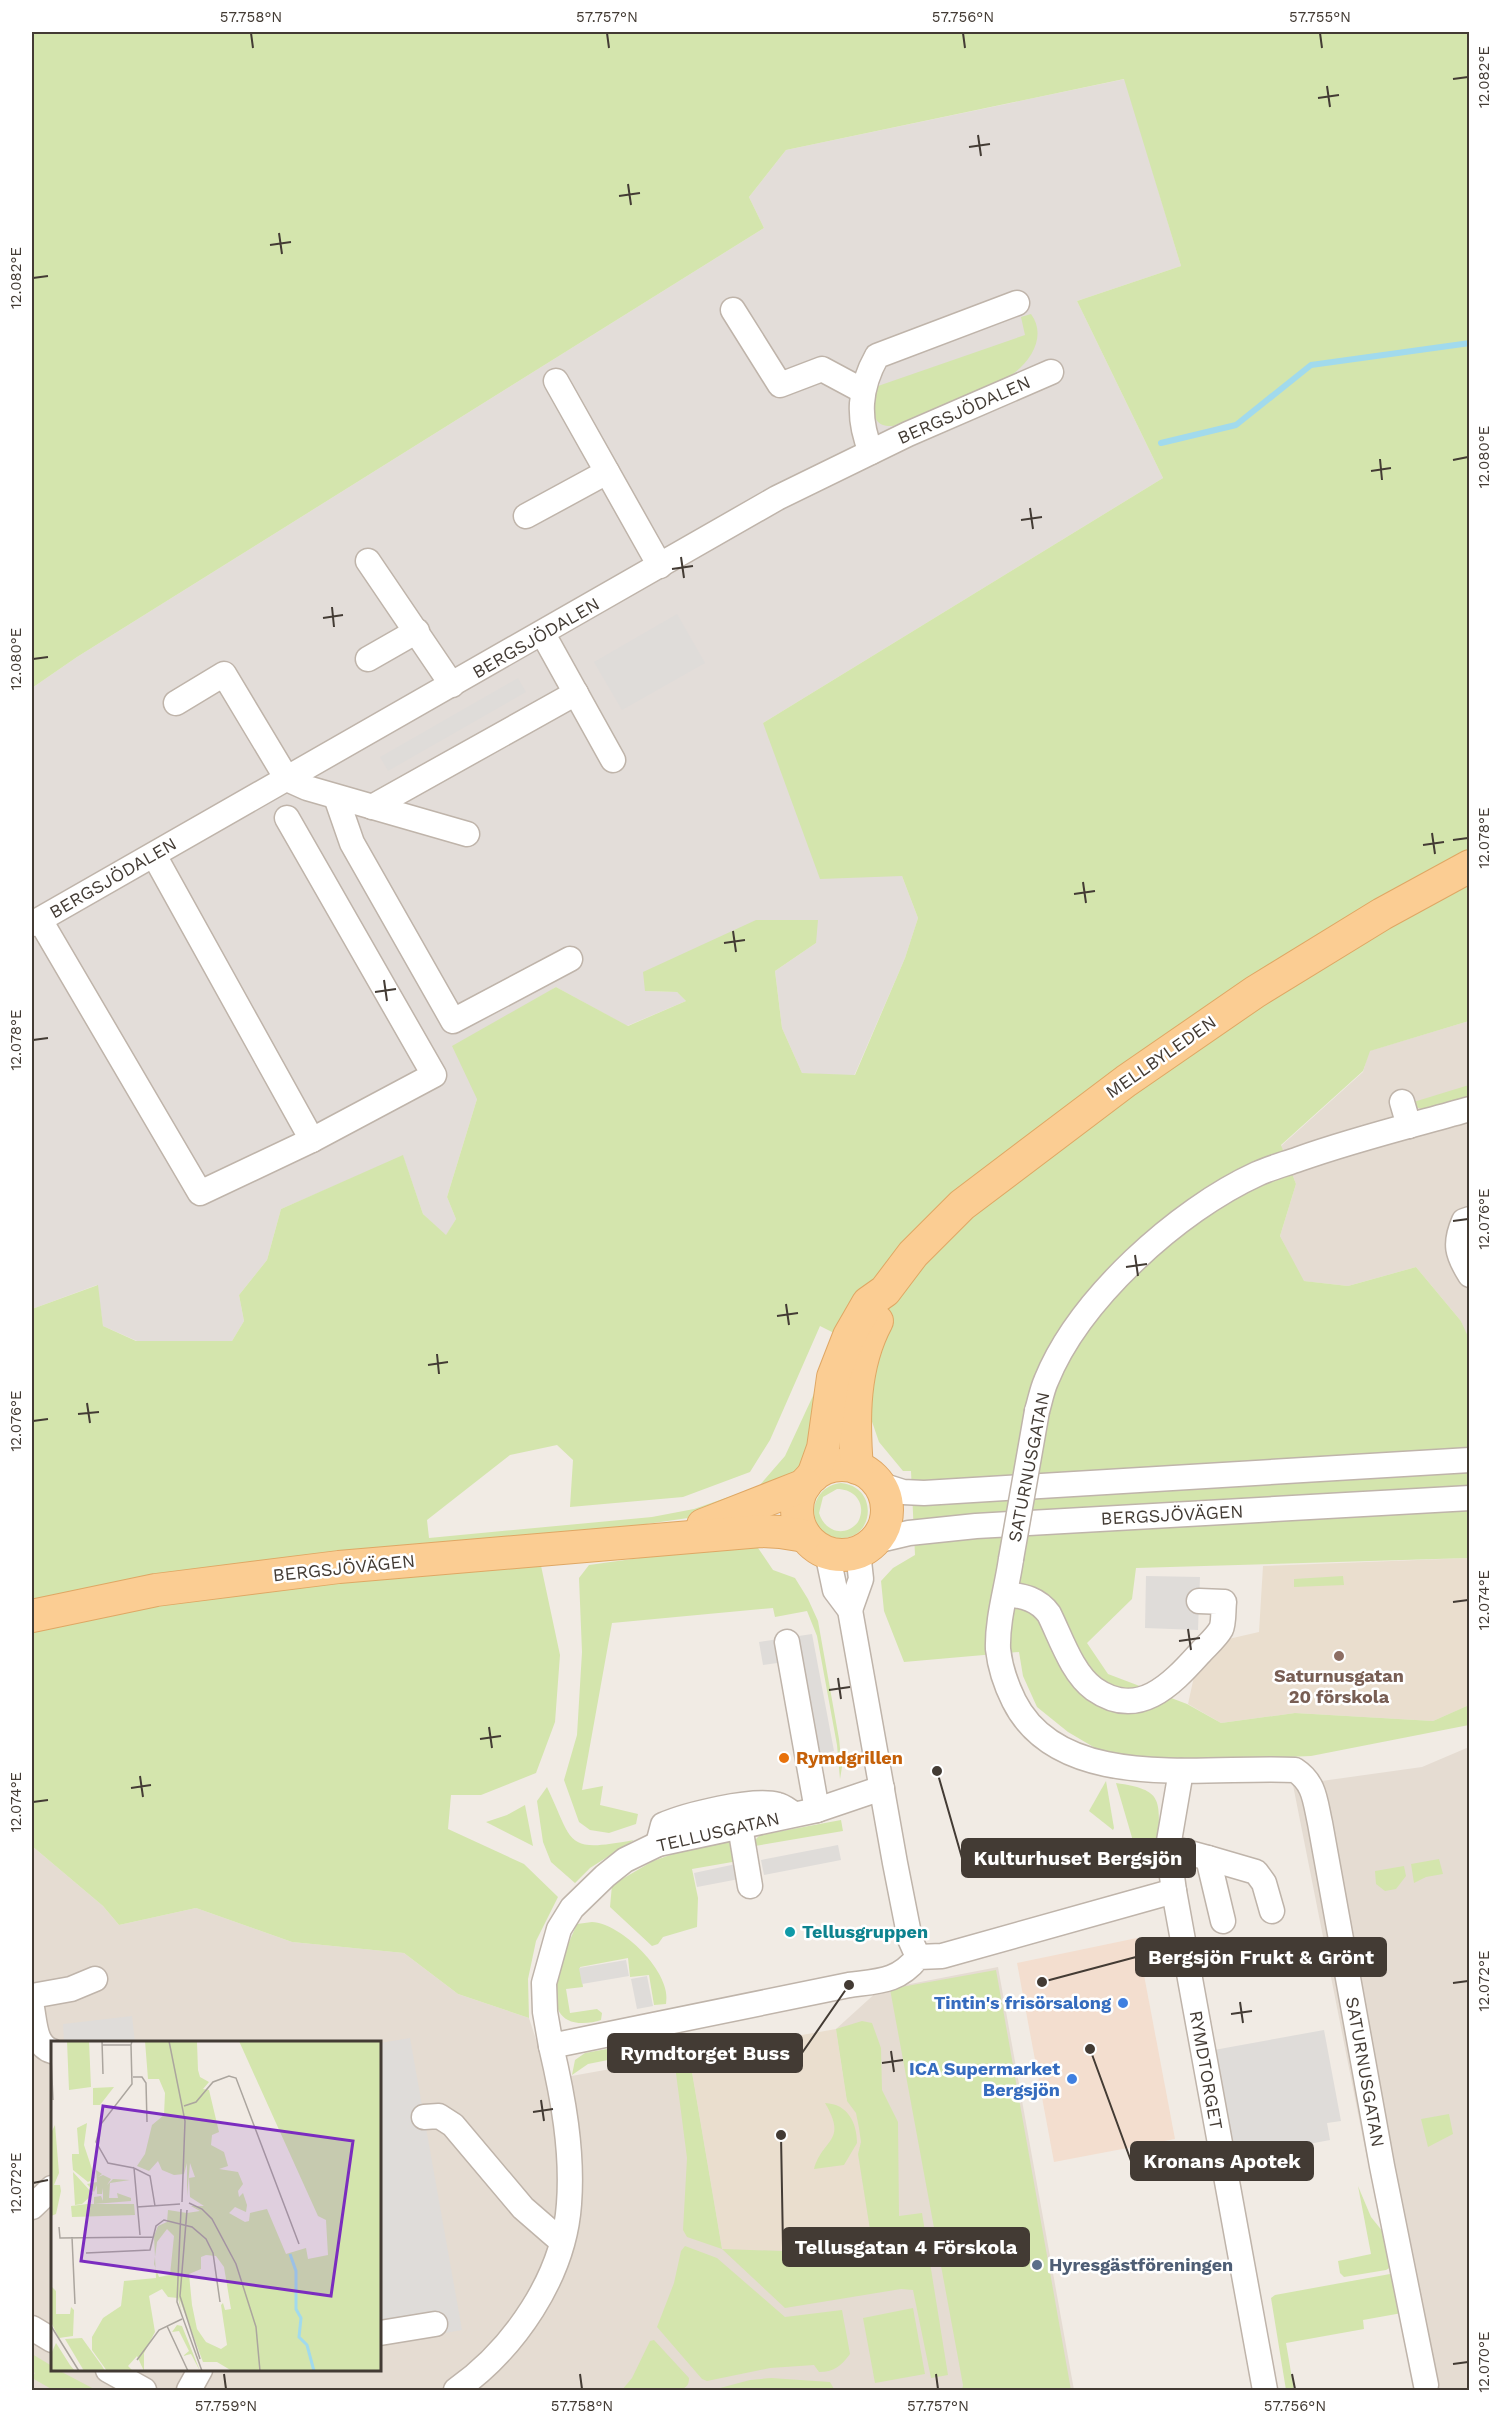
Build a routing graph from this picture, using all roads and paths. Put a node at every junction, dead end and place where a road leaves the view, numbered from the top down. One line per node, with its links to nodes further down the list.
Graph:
1 (1017, 303): 5 (street)
2 (733, 310): 5 (street)
3 (1051, 372): 6 (street, BERGSJÖDALEN)
4 (556, 381): 7 (street)
5 (863, 391): 6 (street)
6 (871, 452): 10 (street, BERGSJÖDALEN)
7 (607, 472): 8 (street); 10 (street)
8 (526, 516)
9 (368, 561): 11 (street)
10 (660, 566): 12 (street, BERGSJÖDALEN)
11 (417, 631): 13 (street); 14 (street)
12 (543, 634): 14 (street, BERGSJÖDALEN); 15 (street)
13 (368, 659)
14 (452, 685): 18 (street, BERGSJÖDALEN)
15 (576, 693): 17 (street); 20 (street)
16 (176, 703): 18 (street)
17 (613, 760)
18 (287, 779): 19 (street); 23 (street, BERGSJÖDALEN)
19 (336, 796): 20 (street); 26 (street)
20 (372, 807): 22 (street)
21 (287, 818): 30 (street)
22 (467, 834)
23 (154, 855): 25 (street, BERGSJÖDALEN); 30 (street)
24 (1470, 866): 33 (main road, MELLBYLEDEN)
25 (36, 922): 30 (street)
26 (570, 959)
27 (1402, 1102): 29 (street)
28 (1470, 1109): 29 (street, SATURNUSGATAN)
29 (1409, 1126): 41 (street, SATURNUSGATAN, bridge)
30 (312, 1140)
31 (1470, 1220): 32 (street)
32 (1470, 1275)
33 (885, 1291): 35 (main road, MELLBYLEDEN); 36 (main road, MELLBYLEDEN)
34 (1470, 1460): 35 (street, BERGSJÖVÄGEN)
35 (867, 1476): 36 (main road, BERGSJÖVÄGEN); 40 (main road)
36 (809, 1480): 38 (main road, BERGSJÖVÄGEN); 39 (main road)
37 (1470, 1498): 40 (street, BERGSJÖVÄGEN)
38 (659, 1539): 39 (main road, BERGSJÖVÄGEN); 44 (main road, BERGSJÖVÄGEN)
39 (816, 1544): 40 (main road, BERGSJÖVÄGEN); 43 (street)
40 (867, 1546): 43 (street)
41 (1006, 1594): 42 (street); 46 (street, SATURNUSGATAN)
42 (1199, 1601)
43 (850, 1610): 47 (street)
44 (32, 1616)
45 (787, 1642): 48 (street)
46 (1181, 1772): 51 (street); 73 (street, SATURNUSGATAN)
47 (882, 1788): 48 (street, TELLUSGATAN); 57 (street)
48 (806, 1812): 49 (street, TELLUSGATAN); 50 (street)
49 (740, 1826): 50 (street, TELLUSGATAN); 53 (street)
50 (657, 1844): 61 (street, TELLUSGATAN)
51 (1168, 1847): 52 (street); 54 (street, RYMDTORGET)
52 (1208, 1858): 55 (street); 56 (street)
53 (750, 1886)
54 (1174, 1891): 57 (street); 77 (street, RYMDTORGET)
55 (1272, 1911)
56 (1223, 1921)
57 (918, 1957): 61 (street)
58 (95, 1979): 59 (street)
59 (32, 1996)
60 (32, 2008): 62 (street)
61 (551, 2046): 66 (street, TELLUSGATAN)
62 (51, 2050)
63 (424, 2117): 66 (street)
64 (51, 2189): 65 (street)
65 (32, 2207)
66 (561, 2241): 76 (street, TELLUSGATAN)
67 (435, 2324): 69 (street)
68 (32, 2328): 70 (street)
69 (381, 2333)
70 (51, 2339)
71 (114, 2371): 74 (street)
72 (199, 2371): 75 (street)
73 (1426, 2385)
74 (144, 2391)
75 (189, 2391)
76 (456, 2391)
77 (1264, 2391)

